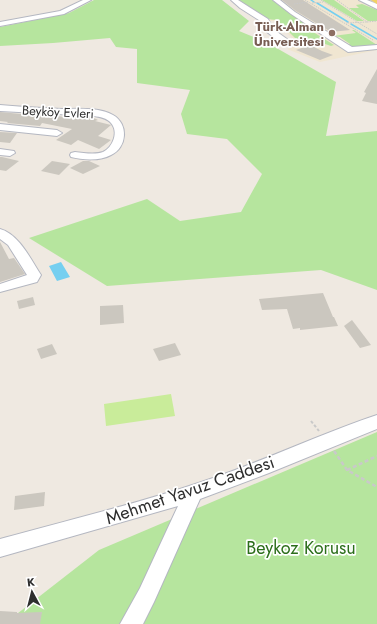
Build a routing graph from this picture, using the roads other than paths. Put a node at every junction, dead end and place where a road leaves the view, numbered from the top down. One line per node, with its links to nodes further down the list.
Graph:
1 (88, 0): 5 (street)
2 (234, 0): 9 (street)
3 (276, 0): 10 (street)
4 (362, 0): 6 (street)
5 (73, 7): 7 (street); 8 (street)
6 (377, 7)
7 (0, 20)
8 (0, 24)
9 (288, 44)
10 (377, 47)
11 (0, 108): 12 (street, Beyköy Evleri)
12 (24, 110): 14 (street); 16 (street, Beyköy Evleri)
13 (0, 127): 14 (street)
14 (11, 128): 15 (street)
15 (57, 133)
16 (75, 155)
17 (0, 233): 18 (street)
18 (0, 288)
19 (377, 422): 20 (street, Mehmet Yavuz Caddesi)
20 (193, 492): 21 (street, Mehmet Yavuz Caddesi); 22 (street)
21 (0, 548)
22 (131, 624)

